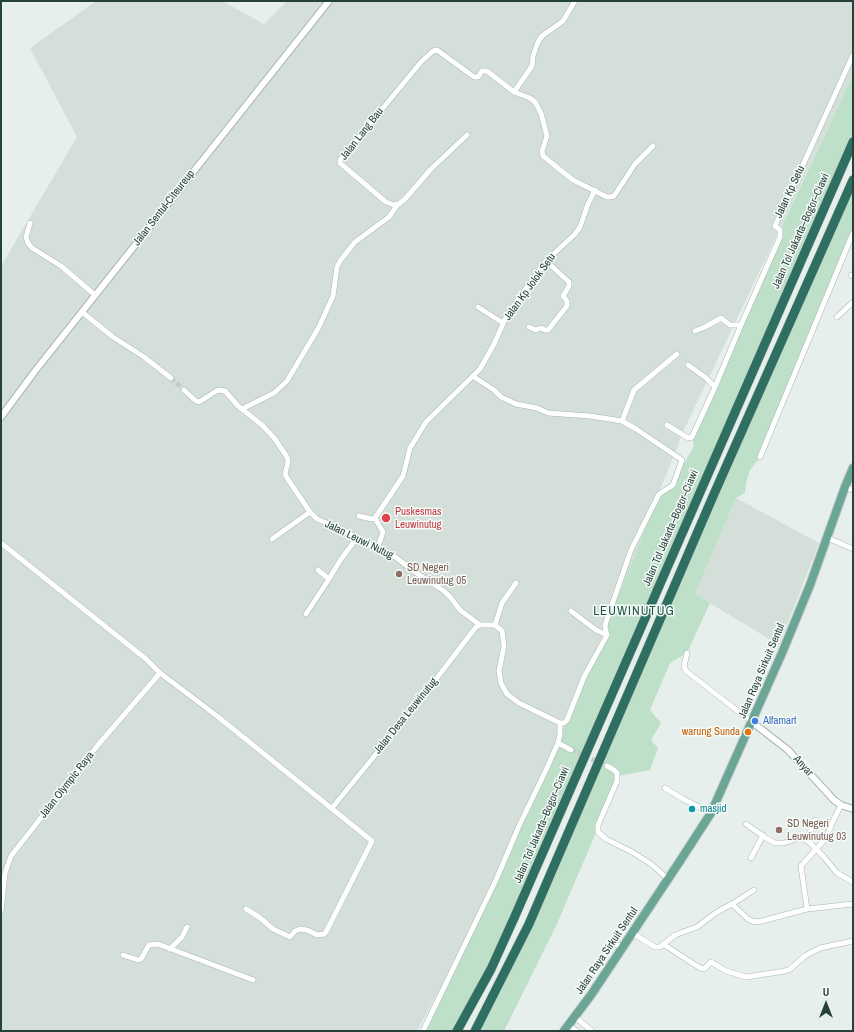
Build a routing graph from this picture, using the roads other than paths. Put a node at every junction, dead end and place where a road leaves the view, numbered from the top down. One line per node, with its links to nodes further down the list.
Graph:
1 (575, 1): 4 (street)
2 (327, 2): 14 (street, Jalan Sentul-Citeureup)
3 (853, 55): 20 (street, Jalan Kp Setu)
4 (514, 92): 9 (street); 10 (street, Jalan Lang Bau)
5 (467, 135): 10 (street)
6 (853, 142): 91 (highway, Jalan Tol Jakarta–Bogor–Ciawi)
7 (653, 146): 9 (street)
8 (853, 180): 92 (highway)
9 (595, 190): 13 (street, Jalan Kp Jolok Setu)
10 (399, 204): 29 (street)
11 (30, 223): 14 (street)
12 (853, 233): 33 (street)
13 (546, 261): 19 (street, Jalan Kp Jolok Setu); 21 (street)
14 (95, 295): 17 (street, Jalan Sentul-Citeureup)
15 (853, 302): 18 (street)
16 (478, 307): 19 (street)
17 (82, 312): 26 (street); 30 (street, Jalan Sentul-Citeureup)
18 (837, 316)
19 (503, 323): 25 (street, Jalan Kp Jolok Setu)
20 (741, 325): 22 (street); 27 (street, Jalan Kp Setu)
21 (529, 327)
22 (695, 331)
23 (676, 354): 31 (street)
24 (688, 365): 27 (street)
25 (474, 377): 31 (street); 38 (street, Jalan Kp Jolok Setu)
26 (170, 378)
27 (715, 386): 32 (street, Jalan Kp Setu)
28 (184, 390): 29 (street)
29 (242, 409): 36 (street)
30 (1, 417)
31 (622, 422): 52 (street)
32 (667, 425)
33 (760, 457)
34 (853, 468): 35 (main road, Jalan Raya Sirkuit Sentul)
35 (849, 488): 40 (main road, Jalan Raya Sirkuit Sentul)
36 (310, 512): 39 (street, Jalan Leuwi Nutug); 41 (street)
37 (359, 516): 38 (street)
38 (374, 519): 43 (street)
39 (357, 538): 43 (street, Jalan Leuwi Nutug); 46 (street)
40 (828, 538): 44 (street); 55 (main road, Jalan Raya Sirkuit Sentul)
41 (272, 539)
42 (1, 543): 54 (street)
43 (378, 547): 50 (street, Jalan Leuwi Nutug)
44 (853, 549)
45 (318, 570): 46 (street)
46 (329, 579): 49 (street)
47 (516, 583): 51 (street)
48 (571, 611): 52 (street)
49 (306, 614)
50 (480, 625): 51 (street); 62 (street, Jalan Desa Leuwinutug)
51 (495, 625): 56 (street)
52 (607, 635): 56 (street)
53 (687, 653): 55 (street)
54 (160, 673): 62 (street); 78 (street, Jalan Olympic Raya)
55 (752, 722): 61 (street, Anyar); 64 (main road, Jalan Raya Sirkuit Sentul)
56 (560, 723): 57 (street)
57 (558, 743): 58 (street); 90 (street)
58 (571, 750)
59 (607, 766): 71 (street)
60 (664, 788): 64 (street)
61 (841, 805): 63 (street, Anyar); 69 (street)
62 (332, 808): 76 (street)
63 (853, 808)
64 (711, 813): 71 (main road, Jalan Raya Sirkuit Sentul)
65 (816, 820): 68 (street)
66 (746, 824): 67 (street)
67 (763, 835): 68 (street); 70 (street)
68 (807, 840): 69 (street)
69 (816, 849): 72 (street); 77 (street)
70 (751, 858)
71 (668, 879): 80 (main road, Jalan Raya Sirkuit Sentul)
72 (853, 882)
73 (754, 890): 74 (street)
74 (732, 904): 77 (street); 83 (street)
75 (853, 904): 77 (street)
76 (246, 909)
77 (807, 909)
78 (1, 911)
79 (187, 927): 85 (street)
80 (632, 933): 83 (street); 84 (main road, Jalan Raya Sirkuit Sentul)
81 (853, 940): 83 (street)
82 (611, 942): 84 (street)
83 (663, 944)
84 (622, 947): 88 (main road, Jalan Raya Sirkuit Sentul)
85 (170, 949): 86 (street); 87 (street)
86 (123, 955)
87 (253, 980)
88 (575, 1017): 89 (main road, Jalan Raya Sirkuit Sentul); 94 (street)
89 (567, 1028): 93 (street)
90 (423, 1031)
91 (457, 1031)
92 (476, 1031)
93 (576, 1031)
94 (592, 1031)

